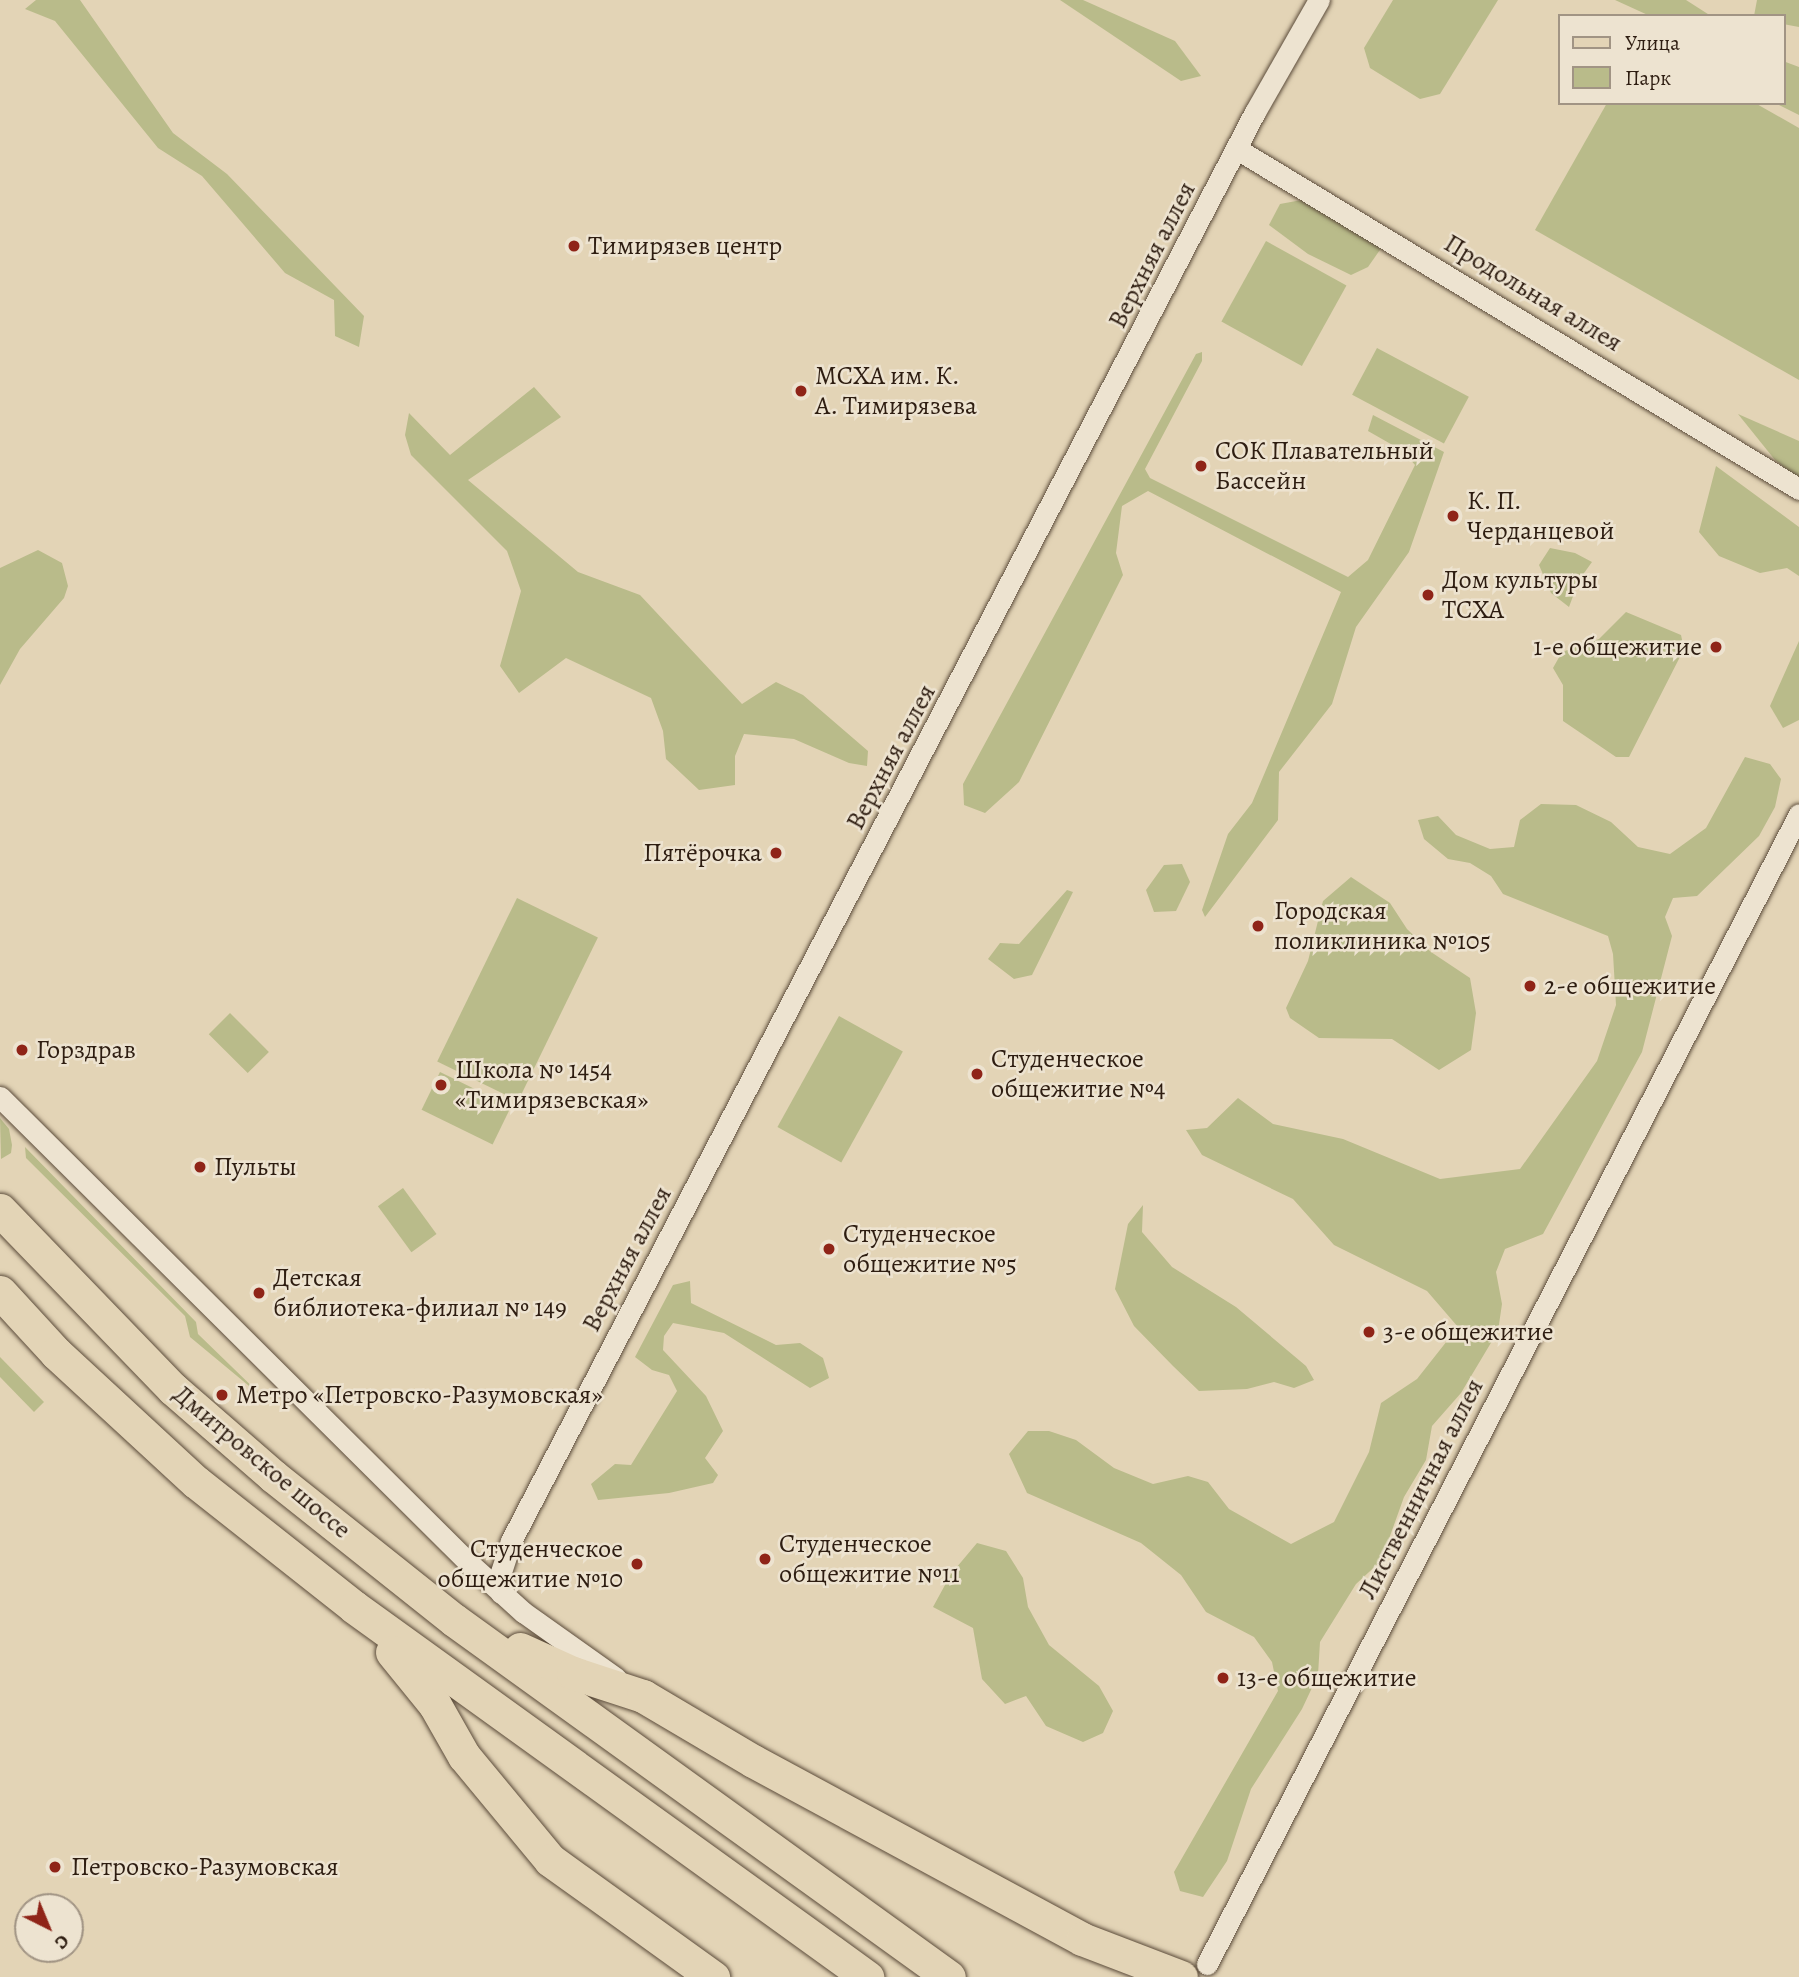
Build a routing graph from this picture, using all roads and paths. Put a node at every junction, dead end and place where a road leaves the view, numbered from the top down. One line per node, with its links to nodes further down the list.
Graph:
1 (1320, 0): 2 (street, Верхняя аллея)
2 (1237, 149): 3 (street, Продольная аллея); 8 (street, Верхняя аллея)
3 (1799, 489)
4 (1799, 814): 14 (street, Лиственничная аллея)
5 (0, 1097): 9 (street)
6 (0, 1210): 12 (main road, Дмитровское шоссе)
7 (0, 1292): 11 (main road, Дмитровское шоссе)
8 (511, 1541): 9 (street, Верхняя аллея); 10 (street, Верхняя аллея)
9 (470, 1564): 10 (street)
10 (502, 1593): 13 (street)
11 (354, 1608): 15 (main road); 16 (main road)
12 (454, 1620): 13 (main road); 17 (main road, Дмитровское шоссе)
13 (643, 1696): 14 (main road)
14 (1201, 1964)
15 (713, 1977)
16 (867, 1977)
17 (949, 1977)

